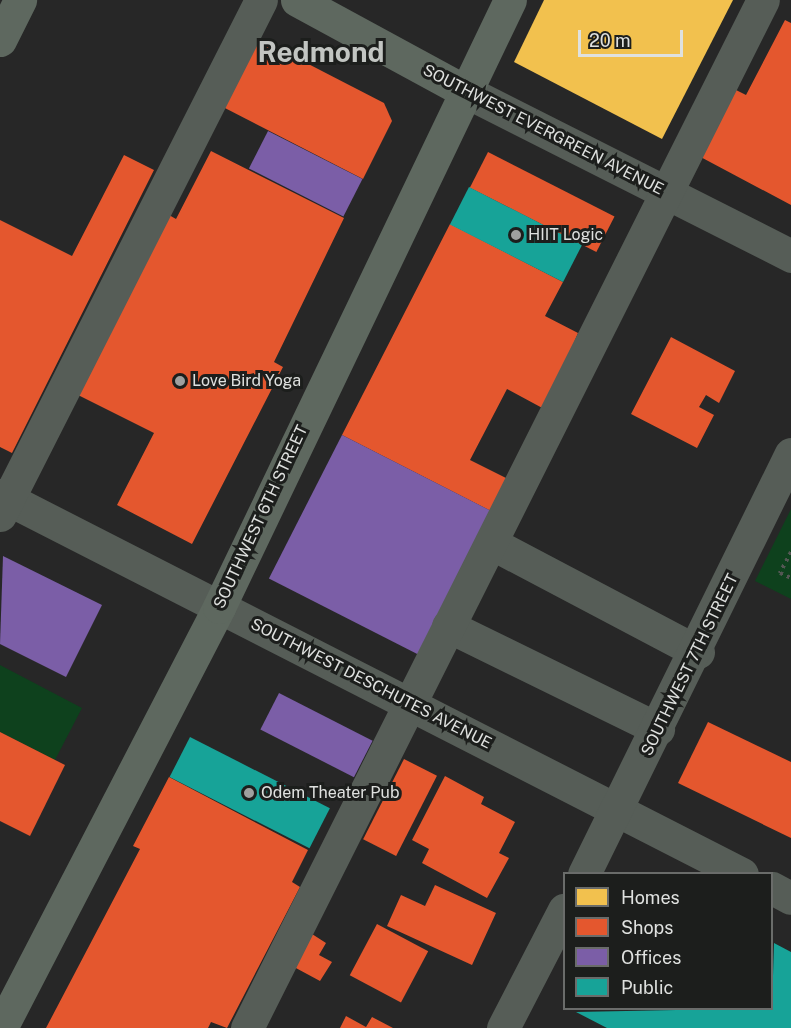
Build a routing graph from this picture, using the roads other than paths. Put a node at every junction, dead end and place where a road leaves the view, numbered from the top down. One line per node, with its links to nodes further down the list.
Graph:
1 (20, 0): 6 (main road)
2 (261, 0): 11 (street)
3 (297, 0): 7 (main road, SOUTHWEST EVERGREEN AVENUE)
4 (510, 0): 7 (main road, SOUTHWEST 6TH STREET)
5 (763, 0): 8 (street)
6 (0, 40)
7 (463, 90): 8 (street, SOUTHWEST EVERGREEN AVENUE); 13 (main road, SOUTHWEST 6TH STREET)
8 (662, 192): 9 (street, SOUTHWEST EVERGREEN AVENUE); 12 (street)
9 (791, 256)
10 (791, 454): 15 (street, SOUTHWEST 7TH STREET)
11 (3, 503): 13 (street, SOUTHWEST DESCHUTES AVENUE)
12 (491, 543): 14 (street); 15 (street)
13 (219, 607): 16 (street, SOUTHWEST DESCHUTES AVENUE); 24 (main road, SOUTHWEST 6TH STREET)
14 (448, 626): 16 (street); 17 (street)
15 (698, 652): 17 (street, SOUTHWEST 7TH STREET)
16 (409, 704): 18 (street, SOUTHWEST DESCHUTES AVENUE); 25 (street)
17 (658, 729): 18 (street, SOUTHWEST 7TH STREET)
18 (617, 810): 19 (street, SOUTHWEST 7TH STREET); 20 (street, SOUTHWEST DESCHUTES AVENUE)
19 (585, 872)
20 (740, 872)
21 (773, 889): 22 (street)
22 (791, 898)
23 (563, 911): 26 (street)
24 (1, 1028)
25 (247, 1028)
26 (503, 1028)

